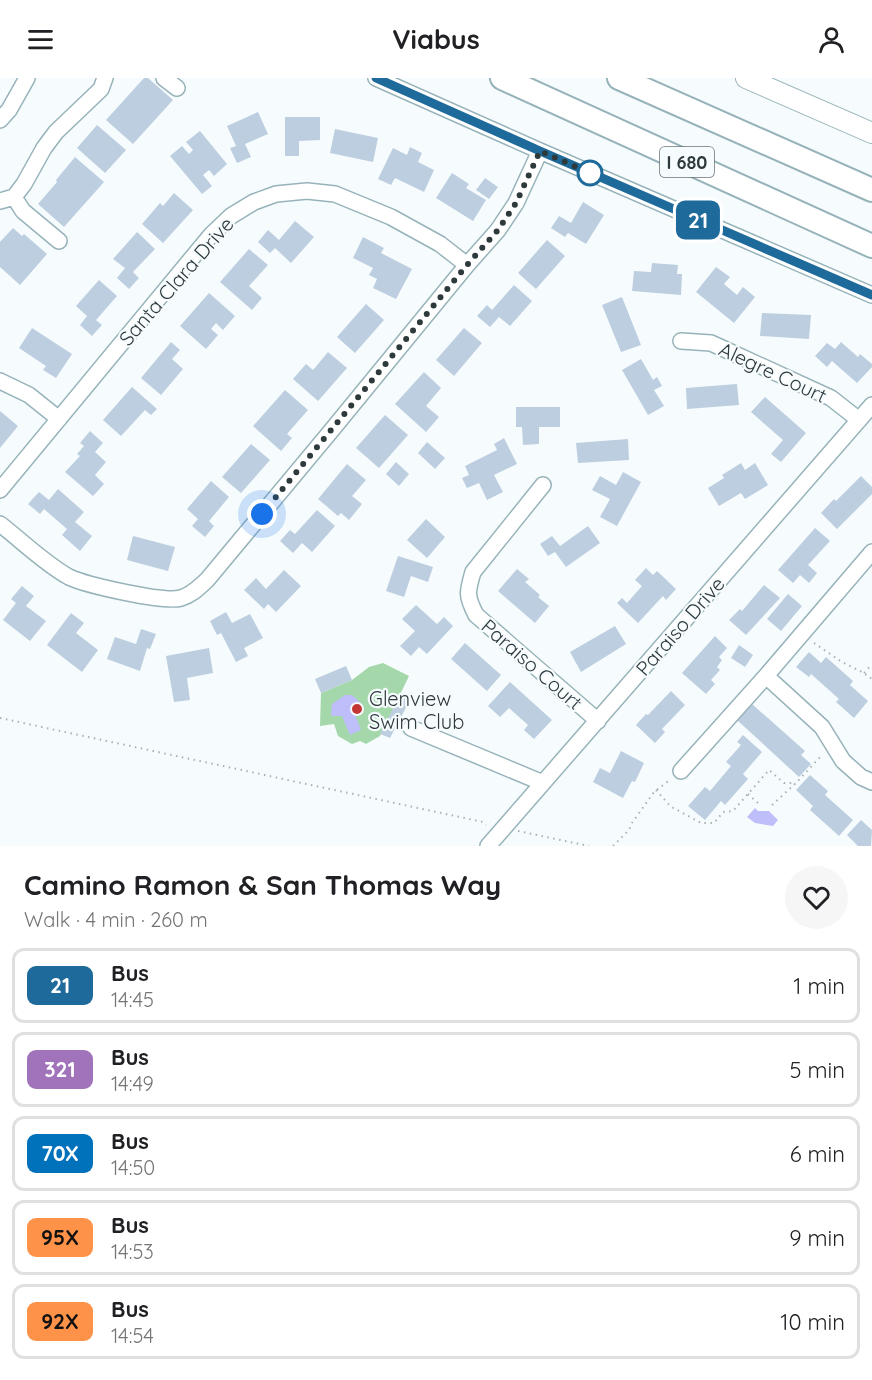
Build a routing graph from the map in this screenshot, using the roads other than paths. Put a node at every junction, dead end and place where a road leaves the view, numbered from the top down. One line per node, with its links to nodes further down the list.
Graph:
1 (27, 78): 9 (street)
2 (105, 78): 13 (street)
3 (164, 78): 8 (street)
4 (376, 78): 11 (street)
5 (502, 78): 15 (highway, I 680)
6 (619, 78): 12 (highway, I 680)
7 (746, 78): 10 (main road)
8 (177, 88)
9 (0, 120)
10 (872, 133)
11 (540, 151): 16 (street); 17 (street)
12 (872, 190)
13 (7, 199): 14 (street)
14 (59, 241)
15 (872, 246)
16 (467, 265): 21 (street, Santa Clara Drive); 25 (street)
17 (872, 295)
18 (681, 341): 22 (street, Alegre Court)
19 (0, 381): 21 (street)
20 (872, 405): 22 (street, Paraiso Drive)
21 (59, 419): 24 (street, Santa Clara Drive)
22 (859, 420): 28 (street, Paraiso Drive)
23 (543, 485): 28 (street, Paraiso Court)
24 (0, 490)
25 (0, 524)
26 (872, 552): 27 (street)
27 (766, 676): 30 (street); 31 (street)
28 (598, 721): 32 (street, Paraiso Drive)
29 (411, 728): 32 (street)
30 (681, 771)
31 (872, 782)
32 (543, 783): 33 (street, Paraiso Drive)
33 (488, 846)

